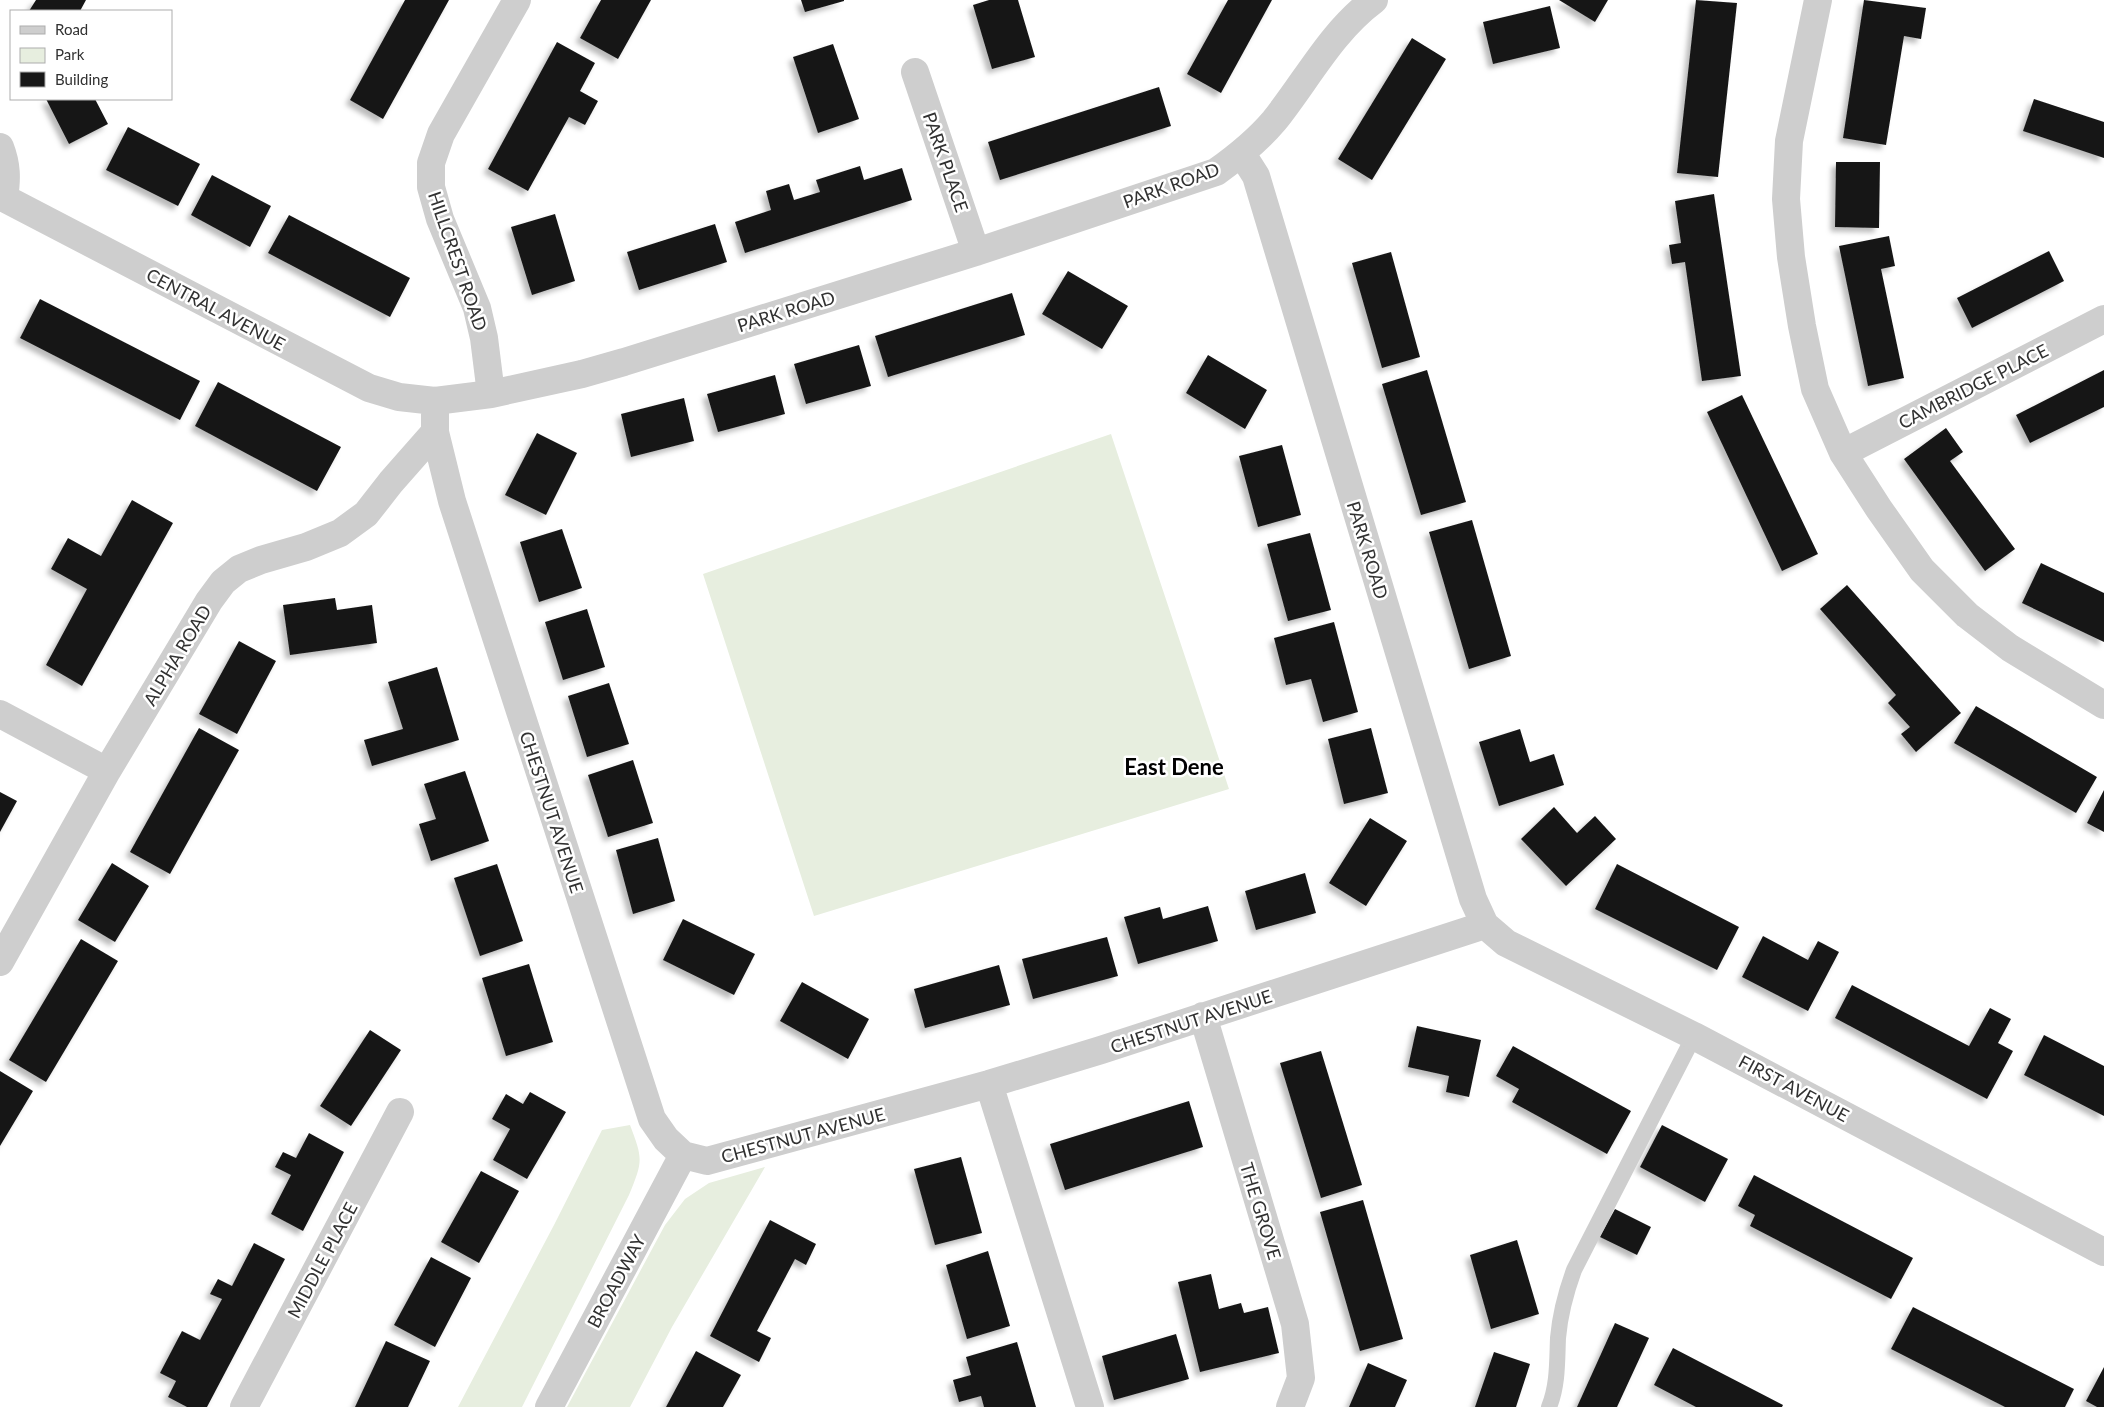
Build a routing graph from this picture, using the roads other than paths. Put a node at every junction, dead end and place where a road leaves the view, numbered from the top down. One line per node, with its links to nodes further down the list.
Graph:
1 (518, 0): 10 (street, HILLCREST ROAD)
2 (1374, 0): 6 (street)
3 (1818, 0): 13 (street)
4 (916, 72): 8 (street, PARK PLACE)
5 (0, 147): 7 (street, CENTRAL AVENUE)
6 (1242, 154): 8 (street, PARK ROAD); 17 (street, PARK ROAD)
7 (2, 197): 11 (street, CENTRAL AVENUE)
8 (976, 252): 10 (street, PARK ROAD)
9 (2104, 319): 13 (street, CAMBRIDGE PLACE)
10 (491, 394): 11 (street, PARK ROAD)
11 (435, 401): 12 (street, CHESTNUT AVENUE)
12 (435, 432): 16 (street, ALPHA ROAD); 23 (street, CHESTNUT AVENUE)
13 (1843, 453): 14 (street)
14 (2104, 705)
15 (0, 714): 16 (street)
16 (107, 771): 18 (street, ALPHA ROAD)
17 (1485, 925): 19 (street, CHESTNUT AVENUE); 20 (street, FIRST AVENUE)
18 (0, 962)
19 (1203, 1016): 21 (street, CHESTNUT AVENUE); 28 (street, THE GROVE)
20 (1694, 1036): 24 (street, FIRST AVENUE); 29 (lane)
21 (989, 1084): 23 (street, CHESTNUT AVENUE); 27 (street)
22 (400, 1112): 25 (street, MIDDLE PLACE)
23 (683, 1155): 26 (street, BROADWAY)
24 (2104, 1252)
25 (244, 1407)
26 (549, 1407)
27 (1090, 1407)
28 (1290, 1407)
29 (1549, 1407)

